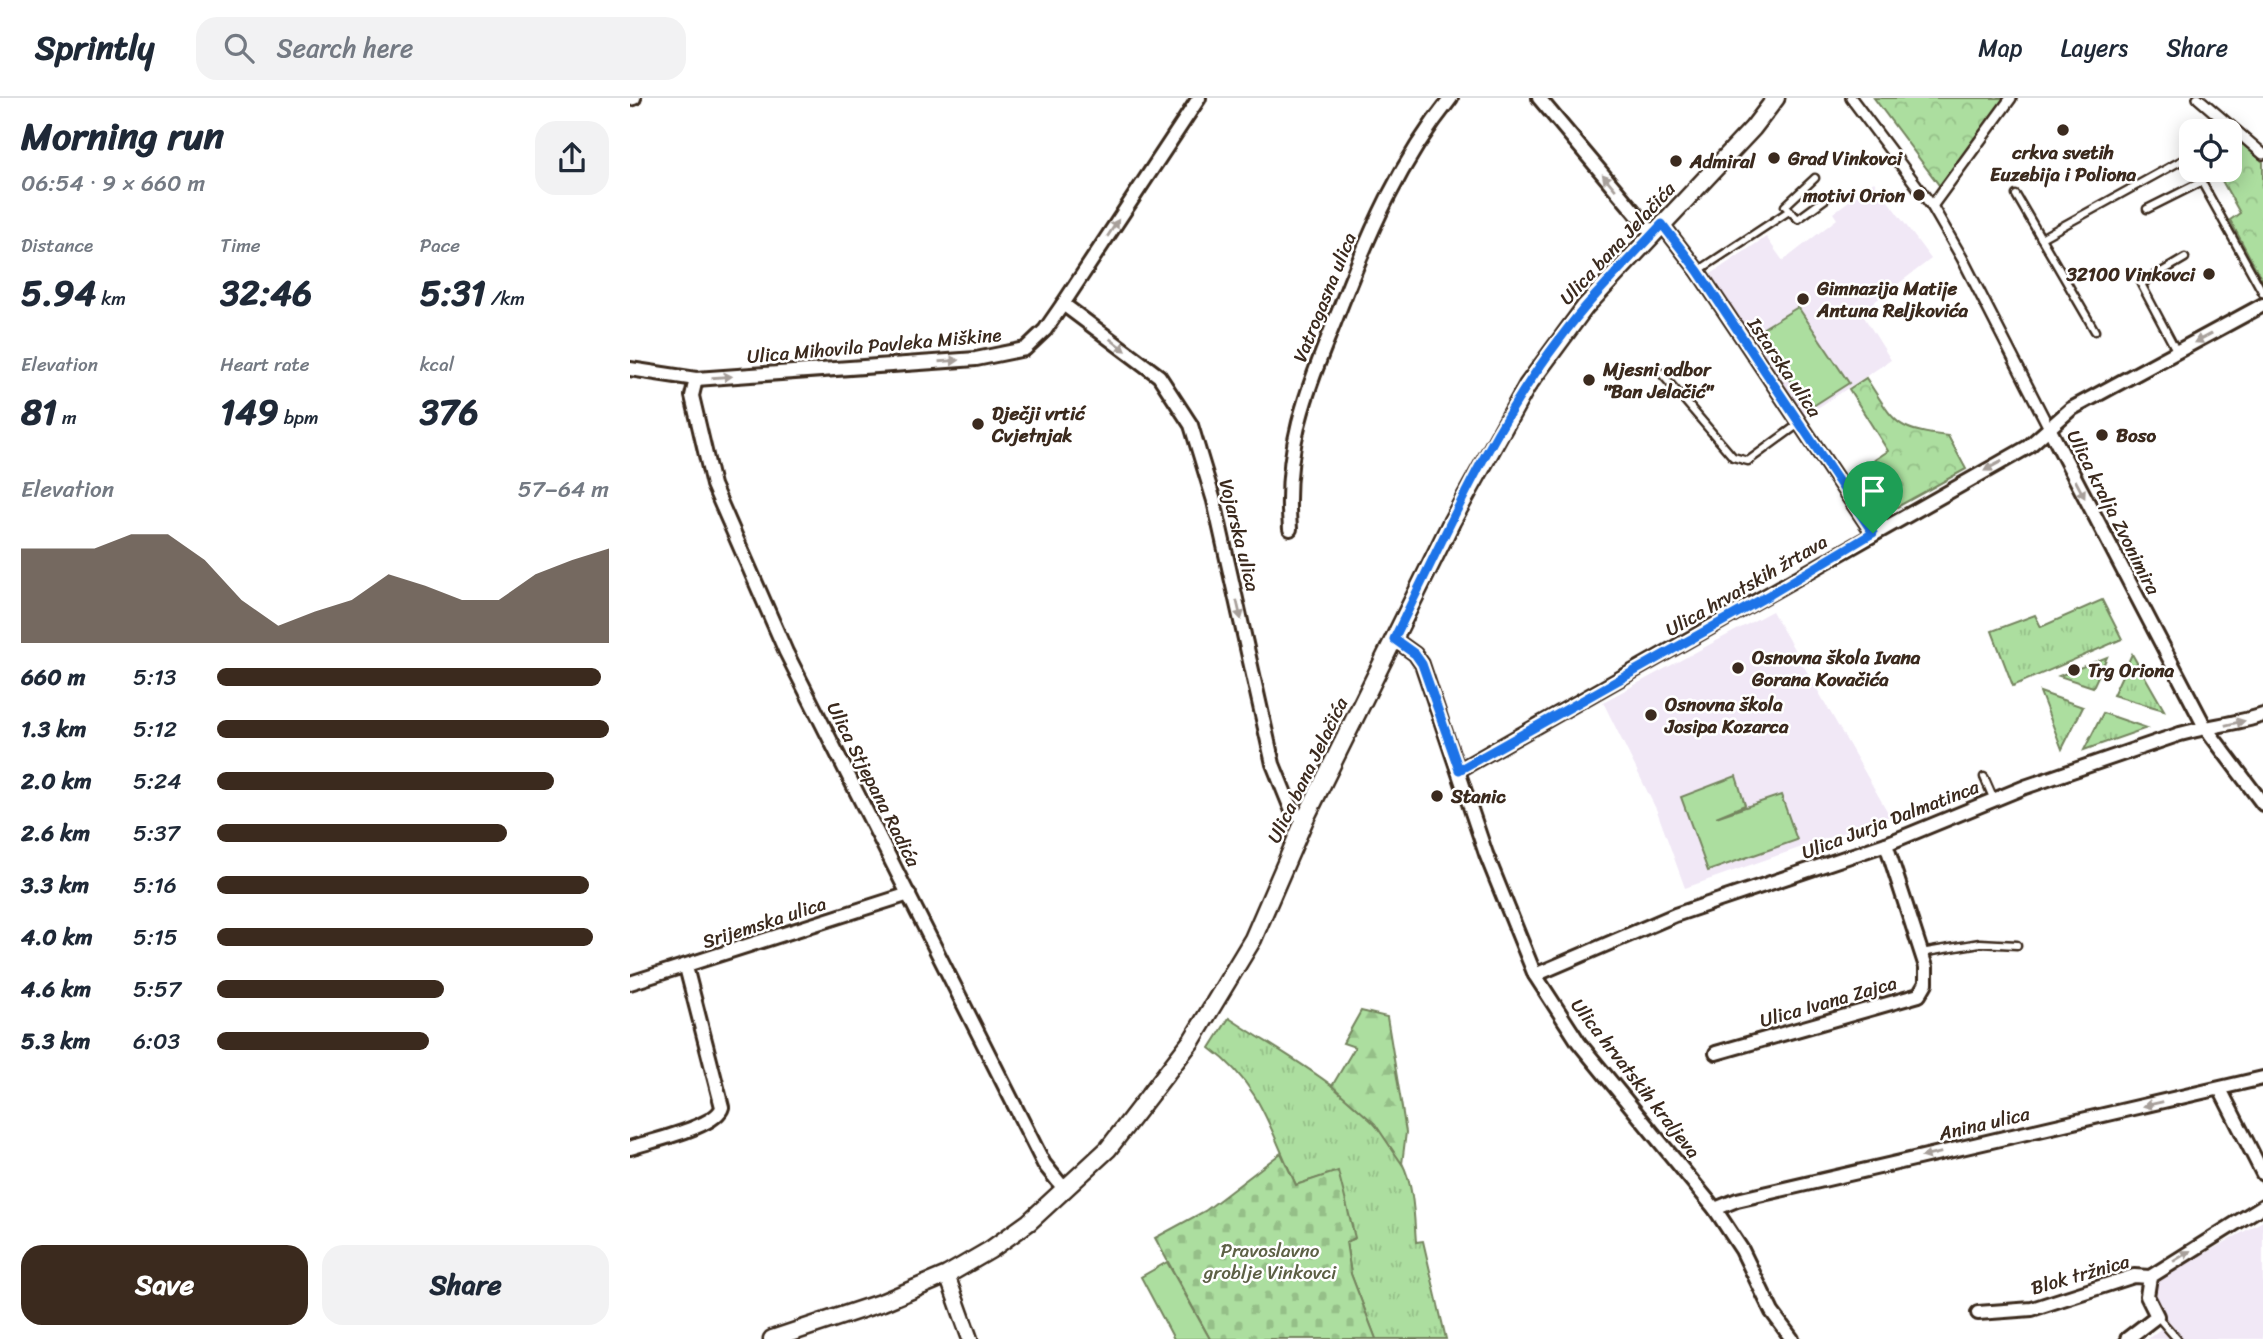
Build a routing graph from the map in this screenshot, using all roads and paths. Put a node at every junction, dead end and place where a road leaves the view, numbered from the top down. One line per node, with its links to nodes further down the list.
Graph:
1 (1199, 98): 22 (street, Ulica Mihovila Pavleka Miškine, one-way to 1)
2 (1451, 98): 31 (street, Vatrogasna ulica)
3 (1539, 98): 17 (street, Istarska ulica, one-way to 3)
4 (1776, 98): 17 (main road, Ulica bana Jelačića)
5 (1851, 98): 14 (street, Ulica kralja Zvonimira)
6 (2011, 98): 14 (street)
7 (2198, 98): 8 (street)
8 (2263, 154)
9 (2179, 163): 18 (lane)
10 (1815, 178): 16 (lane)
11 (2201, 182): 15 (lane); 21 (lane)
12 (2016, 195): 18 (lane)
13 (1828, 197): 16 (lane)
14 (1932, 206): 30 (street, Ulica kralja Zvonimira)
15 (2147, 209)
16 (1788, 211): 20 (lane)
17 (1658, 229): 20 (street, Istarska ulica); 33 (main road, Ulica bana Jelačića)
18 (2041, 238): 24 (lane)
19 (2185, 258): 25 (lane)
20 (1698, 271): 29 (street, Istarska ulica)
21 (2263, 293)
22 (1063, 304): 28 (street, Ulica Mihovila Pavleka Miškine, one-way to 22); 40 (street, Vojarska ulica, one-way to 40)
23 (2263, 305): 25 (street, Ulica hrvatskih žrtava, one-way to 25)
24 (2095, 331)
25 (2177, 352): 30 (street, Ulica hrvatskih žrtava)
26 (630, 369): 28 (street, Ulica Mihovila Pavleka Miškine)
27 (1661, 373): 29 (lane)
28 (696, 379): 42 (street, Ulica Stjepana Radića)
29 (1800, 423): 32 (street, Istarska ulica)
30 (2049, 428): 32 (street, Ulica hrvatskih žrtava, one-way to 32); 35 (street, Ulica kralja Zvonimira, one-way to 35)
31 (1290, 529)
32 (1873, 533): 36 (street, Ulica hrvatskih žrtava)
33 (1394, 639): 36 (street, Ulica hrvatskih kraljeva); 40 (main road, Ulica bana Jelačića)
34 (2263, 715): 35 (street, Ulica Jurja Dalmatinca, one-way to 34)
35 (2205, 727): 38 (street, Ulica Jurja Dalmatinca); 39 (street, Ulica kralja Zvonimira)
36 (1459, 770): 46 (street, Ulica hrvatskih kraljeva)
37 (1983, 777): 38 (lane)
38 (1994, 800): 41 (street, Ulica Jurja Dalmatinca)
39 (2263, 804)
40 (1305, 819): 53 (main road, Ulica bana Jelačića)
41 (1886, 844): 44 (street, Ulica Ivana Zajca); 46 (street, Ulica Jurja Dalmatinca)
42 (909, 894): 45 (street, Srijemska ulica); 53 (street, Ulica Stjepana Radića)
43 (2017, 945): 44 (lane)
44 (1921, 953): 48 (street, Ulica Ivana Zajca)
45 (686, 967): 47 (street, Srijemska ulica); 51 (street)
46 (1535, 975): 55 (street, Ulica hrvatskih kraljeva)
47 (630, 982)
48 (1716, 1054)
49 (2263, 1079): 50 (street, Anina ulica)
50 (2220, 1089): 52 (street); 55 (street, Anina ulica, one-way to 55)
51 (630, 1148)
52 (2263, 1174)
53 (1065, 1190): 56 (main road, Ulica bana Jelačića)
54 (2263, 1206): 57 (street, Blok tržnica, one-way to 54)
55 (1715, 1209): 62 (street, Ulica hrvatskih kraljeva)
56 (947, 1275): 60 (main road, Ulica bana Jelačića); 61 (street)
57 (2150, 1277): 58 (street, Blok tržnica); 59 (street, Blok tržnica)
58 (1978, 1313)
59 (2157, 1316): 63 (street); 64 (lane)
60 (772, 1339)
61 (970, 1339)
62 (1792, 1339)
63 (2127, 1339)
64 (2177, 1339)

